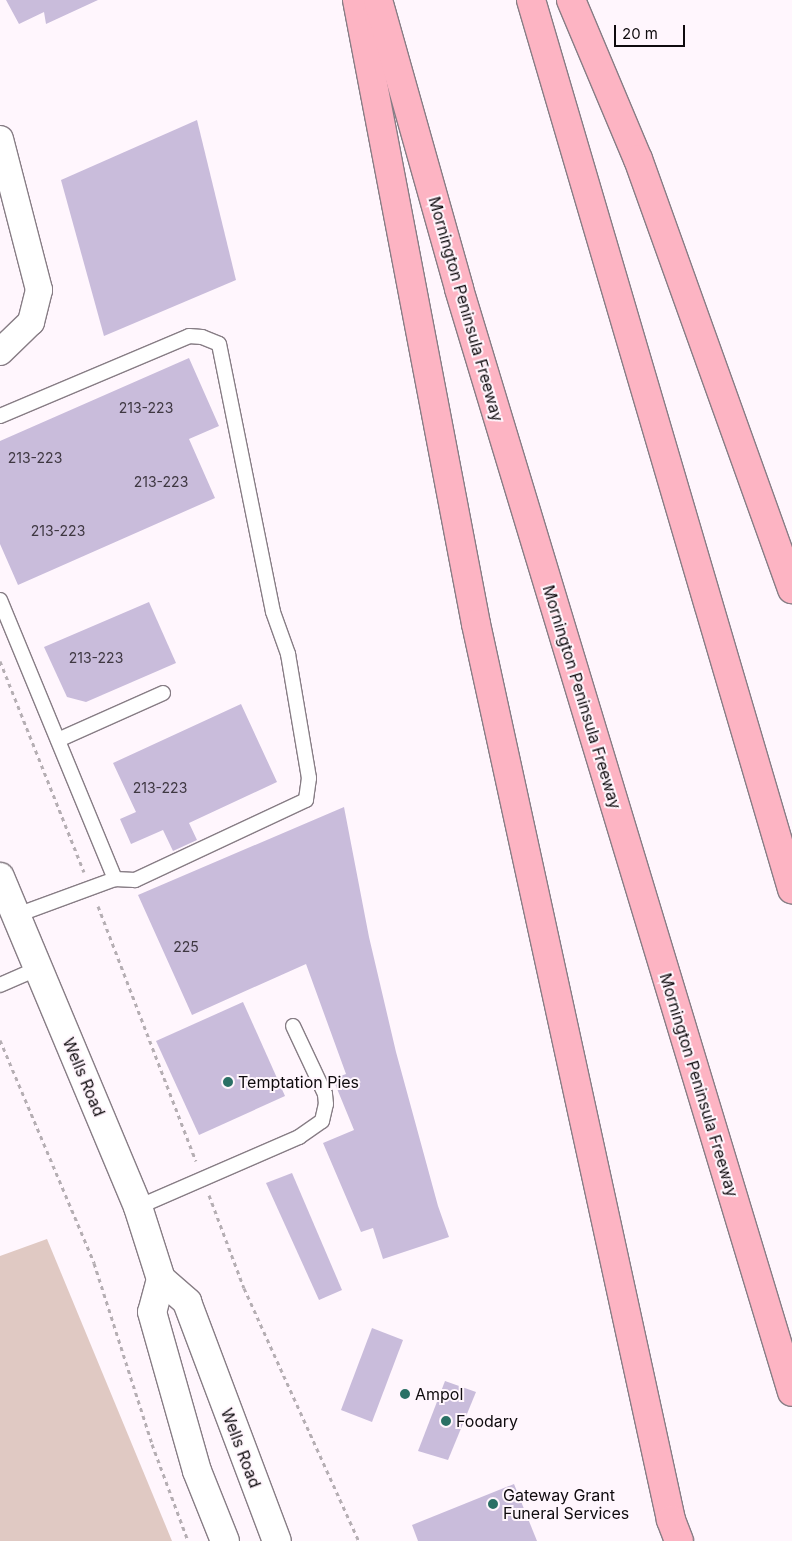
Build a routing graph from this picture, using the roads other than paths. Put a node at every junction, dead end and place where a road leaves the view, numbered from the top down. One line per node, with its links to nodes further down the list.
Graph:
1 (357, 0): 22 (highway)
2 (378, 0): 21 (highway, Mornington Peninsula Freeway)
3 (531, 0): 14 (highway)
4 (570, 0): 8 (highway)
5 (0, 139): 6 (street)
6 (0, 352)
7 (0, 416): 13 (lane)
8 (792, 589)
9 (0, 600): 11 (lane)
10 (163, 693): 11 (lane)
11 (58, 740): 13 (lane)
12 (0, 877): 15 (main road, Wells Road)
13 (115, 879): 15 (lane)
14 (792, 889)
15 (16, 915): 16 (main road, Wells Road)
16 (39, 968): 17 (lane); 19 (main road, Wells Road)
17 (0, 985)
18 (293, 1026): 19 (lane)
19 (138, 1207): 20 (main road, Wells Road)
20 (161, 1279): 23 (main road); 24 (main road, Wells Road)
21 (792, 1392)
22 (674, 1534)
23 (225, 1541)
24 (277, 1541)

